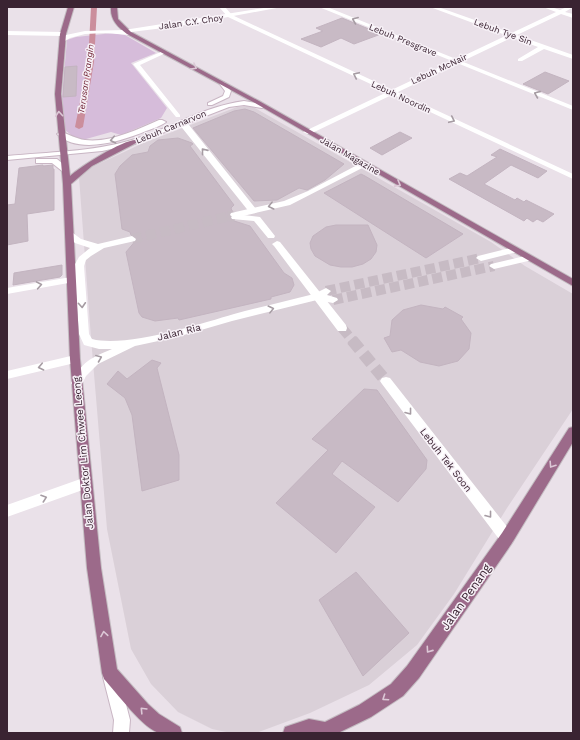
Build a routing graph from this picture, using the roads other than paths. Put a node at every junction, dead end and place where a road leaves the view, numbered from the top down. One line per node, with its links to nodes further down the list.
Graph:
1 (71, 7): 15 (main road, Jalan Doktor Lim Chwee Leong)
2 (114, 7): 12 (main road)
3 (222, 7): 10 (street)
4 (279, 7): 10 (street, Jalan C.Y. Choy)
5 (322, 7): 20 (street, Lebuh Presgrave, one-way to 5)
6 (433, 7): 14 (street, Lebuh Tye Sin)
7 (546, 7): 9 (street)
8 (571, 7): 9 (street, Lebuh McNair)
9 (560, 12): 11 (street); 14 (street, Lebuh McNair)
10 (230, 16): 12 (street, Jalan C.Y. Choy); 22 (street, Lebuh Noordin, one-way to 10)
11 (573, 16)
12 (128, 32): 15 (street, Jalan C.Y. Choy); 17 (main road, Jalan Magazine)
13 (7, 33): 15 (street, Jalan C.Y. Choy)
14 (512, 35): 16 (street, Lebuh Tye Sin); 20 (street, Lebuh McNair)
15 (63, 37): 27 (main road, Jalan Doktor Lim Chwee Leong, one-way to 15)
16 (544, 46): 18 (street, Lebuh Tye Sin); 19 (street)
17 (165, 52): 21 (main road, Jalan Magazine, one-way to 21); 25 (street)
18 (573, 57)
19 (520, 60)
20 (456, 61): 22 (street, Lebuh McNair); 24 (street, Lebuh Presgrave, one-way to 20)
21 (222, 83): 23 (main road, Jalan Magazine); 25 (street, Lebuh Carnarvon)
22 (391, 92): 26 (street, Lebuh McNair); 34 (street, Lebuh Noordin, one-way to 34)
23 (262, 106): 25 (street, Lebuh Carnarvon); 26 (main road, Jalan Magazine)
24 (573, 108)
25 (180, 119): 27 (street, Lebuh Carnarvon, one-way to 27); 28 (street, Lebuh Carnarvon); 36 (street, one-way to 25)
26 (307, 132): 32 (main road, Jalan Magazine)
27 (61, 134): 29 (main road, Jalan Doktor Lim Chwee Leong)
28 (134, 142): 29 (street, Lebuh Carnarvon); 35 (main road)
29 (63, 153): 30 (street, Lebuh Carnarvon); 33 (main road, Jalan Doktor Lim Chwee Leong)
30 (7, 158)
31 (7, 164): 33 (street)
32 (364, 165): 36 (street, one-way to 36); 42 (main road, Jalan Magazine, one-way to 42)
33 (65, 169): 35 (main road, Jalan Doktor Lim Chwee Leong)
34 (573, 176)
35 (67, 184): 37 (main road, Jalan Doktor Lim Chwee Leong)
36 (253, 211): 38 (street)
37 (69, 233): 41 (street); 46 (main road, Jalan Doktor Lim Chwee Leong)
38 (271, 236)
39 (132, 239): 41 (street)
40 (277, 244): 50 (street)
41 (97, 247): 53 (street, Jalan Ria, one-way to 53)
42 (514, 250): 43 (street); 44 (main road, Jalan Magazine)
43 (481, 258)
44 (529, 258): 45 (street); 47 (main road, Jalan Magazine)
45 (494, 266)
46 (71, 280): 48 (street, one-way to 46); 54 (main road, Jalan Doktor Lim Chwee Leong)
47 (573, 283)
48 (7, 291)
49 (326, 291): 50 (street, Jalan Ria)
50 (317, 297): 51 (street, Jalan Ria); 52 (street); 53 (street, Jalan Ria, one-way to 50)
51 (333, 300)
52 (342, 328)
53 (131, 344): 57 (street, Jalan Ria, one-way to 53)
54 (75, 359): 55 (street, one-way to 55); 57 (main road, Jalan Doktor Lim Chwee Leong)
55 (7, 375)
56 (386, 381): 61 (street, Lebuh Tek Soon, one-way to 61)
57 (77, 383): 59 (main road, Jalan Doktor Lim Chwee Leong)
58 (573, 432): 61 (main road, Jalan Penang, one-way to 61)
59 (86, 483): 60 (street, one-way to 59); 62 (main road, Jalan Doktor Lim Chwee Leong, one-way to 59)
60 (7, 511)
61 (507, 538): 63 (main road, Jalan Penang, one-way to 63)
62 (110, 673): 64 (street); 65 (main road, one-way to 62)
63 (325, 732): 66 (main road, Jalan Penang)
64 (121, 733)
65 (174, 733)
66 (291, 733)

